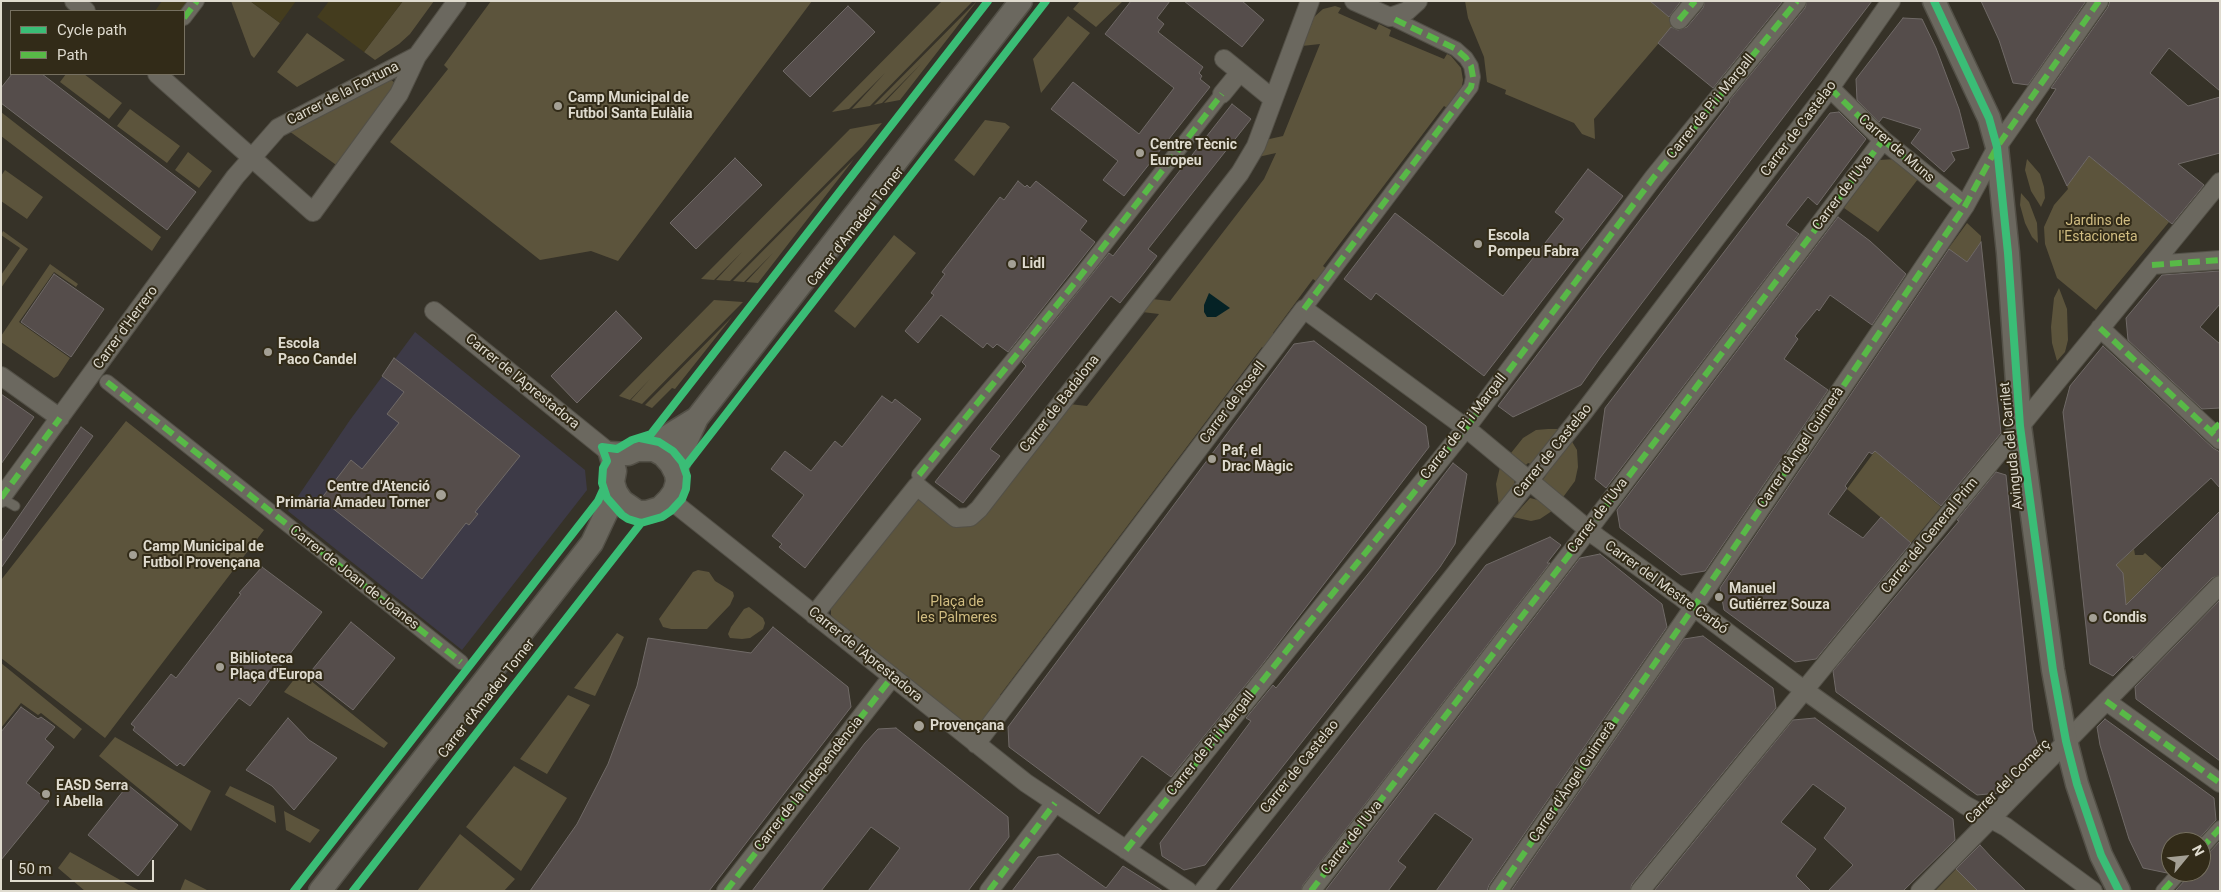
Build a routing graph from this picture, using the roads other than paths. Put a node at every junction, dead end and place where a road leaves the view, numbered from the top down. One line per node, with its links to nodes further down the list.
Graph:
1 (74, 1): 13 (street)
2 (197, 1): 14 (street)
3 (457, 1): 17 (street, Carrer de la Fortuna)
4 (1021, 1): 37 (street, Carrer d'Amadeu Torner)
5 (1310, 1): 23 (street, Carrer de Badalona)
6 (1354, 1): 15 (street)
7 (1418, 1): 15 (street)
8 (1695, 1): 16 (street)
9 (1797, 1): 39 (street, Carrer de Pi i Margall)
10 (1890, 1): 21 (street, Carrer de Castelao)
11 (1934, 1): 25 (street, Avinguda del Carrilet)
12 (2099, 1): 25 (street, Carrer d'Àngel Guimerà)
13 (85, 10)
14 (185, 17)
15 (1390, 17): 31 (street, Carrer de Rosell)
16 (1679, 20)
17 (417, 56): 26 (street, Carrer de la Fortuna); 26 (street, Carrer de la Fortuna)
18 (1224, 59): 19 (street)
19 (1240, 72): 22 (street); 23 (street)
20 (158, 75): 26 (street)
21 (1830, 88): 24 (street, Carrer de Muns); 45 (street, Carrer de Castelao)
22 (1222, 94): 44 (street)
23 (1273, 99): 54 (street, Carrer de Badalona)
24 (1883, 140): 28 (street, Carrer de Muns); 50 (street, Carrer de l'Uva)
25 (1997, 147): 28 (street, Carrer d'Àngel Guimerà); 38 (street, Avinguda del Carrilet)
26 (251, 157): 36 (street, Carrer d'Herrero)
27 (2220, 182): 30 (street, Carrer del General Prim)
28 (1965, 206): 53 (street, Carrer d'Àngel Guimerà)
29 (2220, 260): 30 (street)
30 (2152, 265): 33 (street, Carrer del General Prim)
31 (1304, 308): 39 (street, Carrer del Mestre Carbó); 60 (street, Carrer de Rosell)
32 (434, 311): 42 (street, Carrer de l'Aprestadora)
33 (2100, 328): 38 (street, Carrer del General Prim); 40 (street)
34 (1, 376): 36 (street)
35 (107, 382): 55 (street, Carrer de Joan de Joanes)
36 (60, 418): 48 (street, Carrer d'Herrero)
37 (697, 418): 41 (street, Carrer d'Amadeu Torner); 43 (street, Carrer d'Amadeu Torner)
38 (2020, 426): 57 (street, Carrer del General Prim); 59 (street, Avinguda del Carrilet)
39 (1466, 428): 45 (street, Carrer del Mestre Carbó); 66 (street, Carrer de Pi i Margall)
40 (2217, 432)
41 (645, 450): 42 (street); 43 (street)
42 (610, 454): 46 (street)
43 (676, 474): 47 (street)
44 (919, 475)
45 (1529, 480): 50 (street, Carrer del Mestre Carbó); 71 (street, Carrer de Castelao)
46 (616, 492): 49 (street); 51 (street, Carrer d'Amadeu Torner)
47 (669, 499): 49 (street); 54 (street, Carrer de l'Aprestadora)
48 (5, 500)
49 (638, 512): 51 (street, Carrer d'Amadeu Torner)
50 (1588, 530): 53 (street, Carrer del Mestre Carbó); 72 (street, Carrer de l'Uva)
51 (592, 543): 67 (street, Carrer d'Amadeu Torner)
52 (2220, 585): 58 (street, Carrer del Comerç)
53 (1694, 606): 57 (street, Carrer del Mestre Carbó); 73 (street, Carrer d'Àngel Guimerà)
54 (814, 615): 56 (street, Carrer de l'Aprestadora)
55 (460, 662)
56 (892, 677): 60 (street, Carrer de l'Aprestadora); 68 (street, Carrer de la Independència)
57 (1805, 690): 63 (street, Carrer del Mestre Carbó); 74 (street, Carrer del General Prim)
58 (2106, 701): 59 (street, Carrer del Comerç); 61 (street)
59 (2066, 741): 63 (street, Carrer del Comerç); 77 (street, Avinguda del Carrilet)
60 (976, 744): 62 (street, Carrer de l'Aprestadora)
61 (2220, 783)
62 (1055, 803): 66 (street, Carrer de l'Aprestadora); 69 (street)
63 (1990, 819): 75 (street, Carrer del Comerç); 76 (street, Carrer del Mestre Carbó)
64 (2220, 828): 65 (street)
65 (2211, 838)
66 (1126, 850): 70 (street, Carrer de l'Aprestadora)
67 (320, 891)
68 (726, 891)
69 (989, 891)
70 (1188, 891)
71 (1203, 891)
72 (1311, 891)
73 (1498, 891)
74 (1640, 891)
75 (1920, 891)
76 (2093, 891)
77 (2119, 891)

